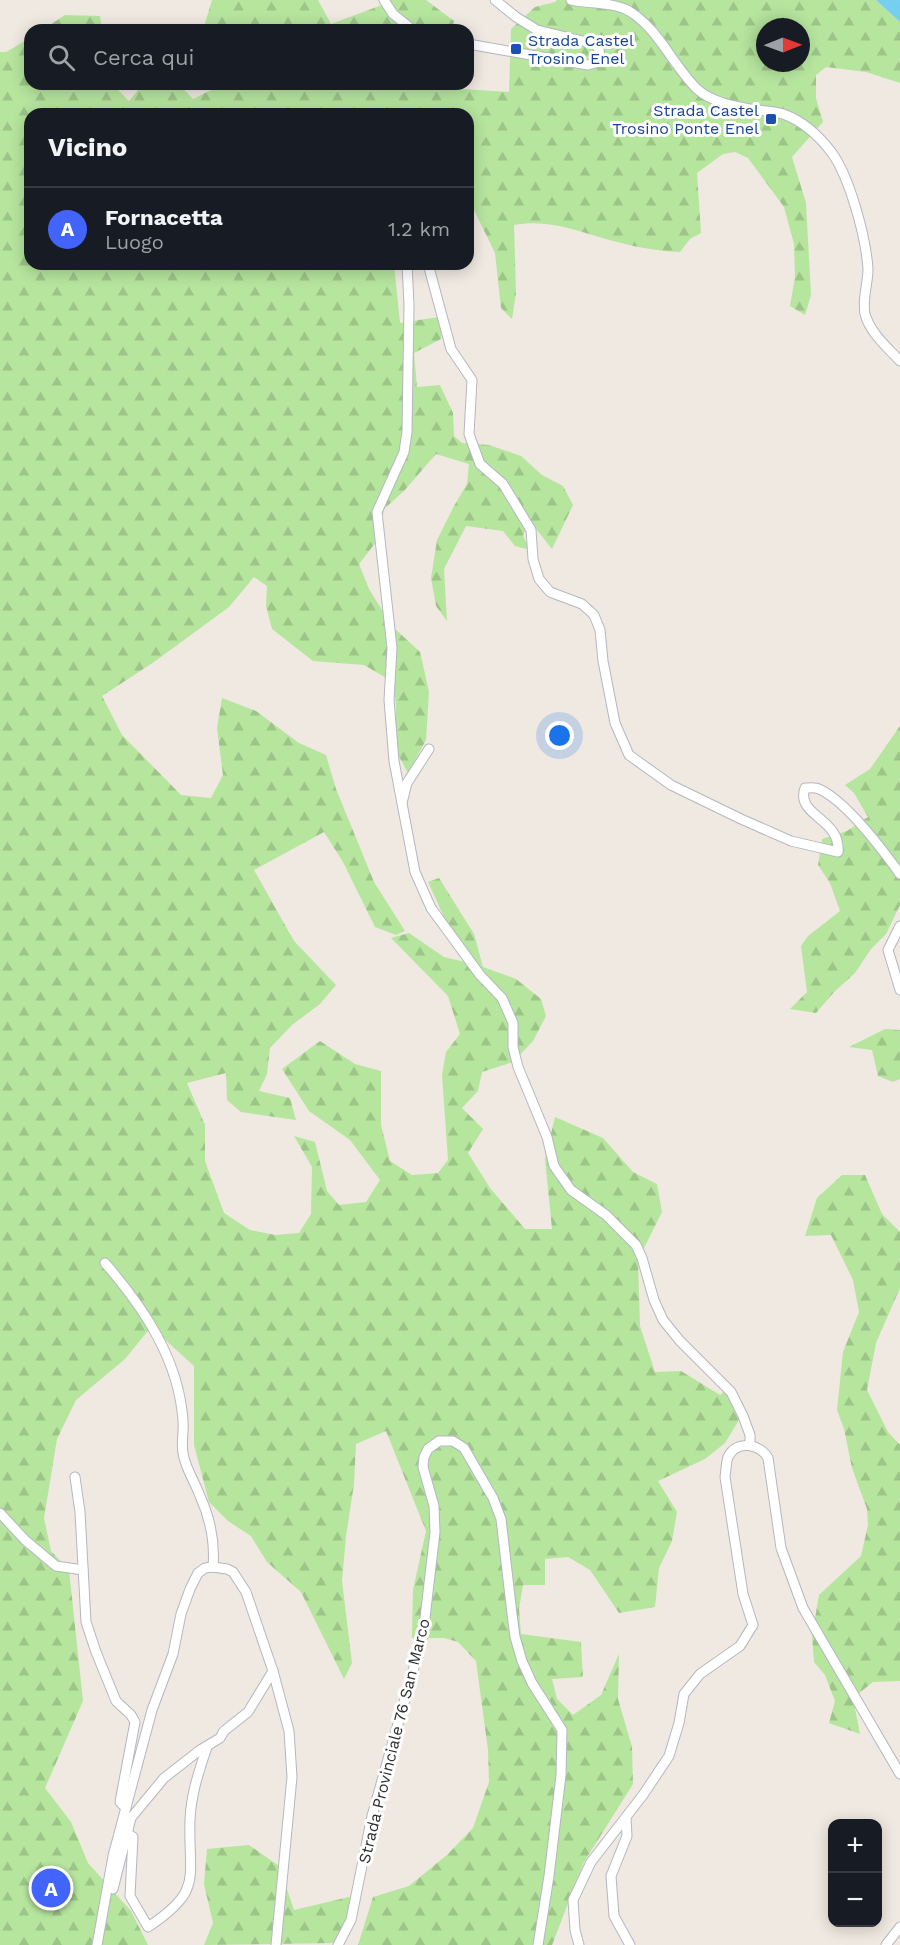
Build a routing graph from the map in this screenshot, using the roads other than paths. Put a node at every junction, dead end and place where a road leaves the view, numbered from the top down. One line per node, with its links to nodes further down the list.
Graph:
1 (384, 0): 4 (street)
2 (495, 0): 5 (street)
3 (571, 0): 8 (street)
4 (406, 24)
5 (474, 45)
6 (406, 270): 10 (street)
7 (430, 270): 11 (street)
8 (900, 361)
9 (429, 749): 10 (street)
10 (401, 806): 15 (street)
11 (900, 874)
12 (900, 926): 13 (street)
13 (900, 990)
14 (105, 1263): 18 (street)
15 (750, 1445): 22 (street); 24 (street)
16 (75, 1477): 19 (street)
17 (0, 1513): 19 (street)
18 (213, 1567): 20 (street); 23 (street)
19 (83, 1570): 23 (street)
20 (273, 1671): 21 (street); 30 (street)
21 (207, 1747): 25 (street); 25 (street)
22 (900, 1774)
23 (126, 1808): 27 (street)
24 (626, 1818): 34 (street); 35 (street)
25 (127, 1833): 27 (street)
26 (351, 1920): 31 (street, Strada Provinciale 76 San Marco); 32 (street); 33 (street, Strada Provinciale 76 San Marco)
27 (101, 1922): 29 (street)
28 (900, 1927): 36 (street)
29 (97, 1945)
30 (276, 1945)
31 (338, 1945)
32 (345, 1945)
33 (538, 1945)
34 (579, 1945)
35 (630, 1945)
36 (886, 1945)

